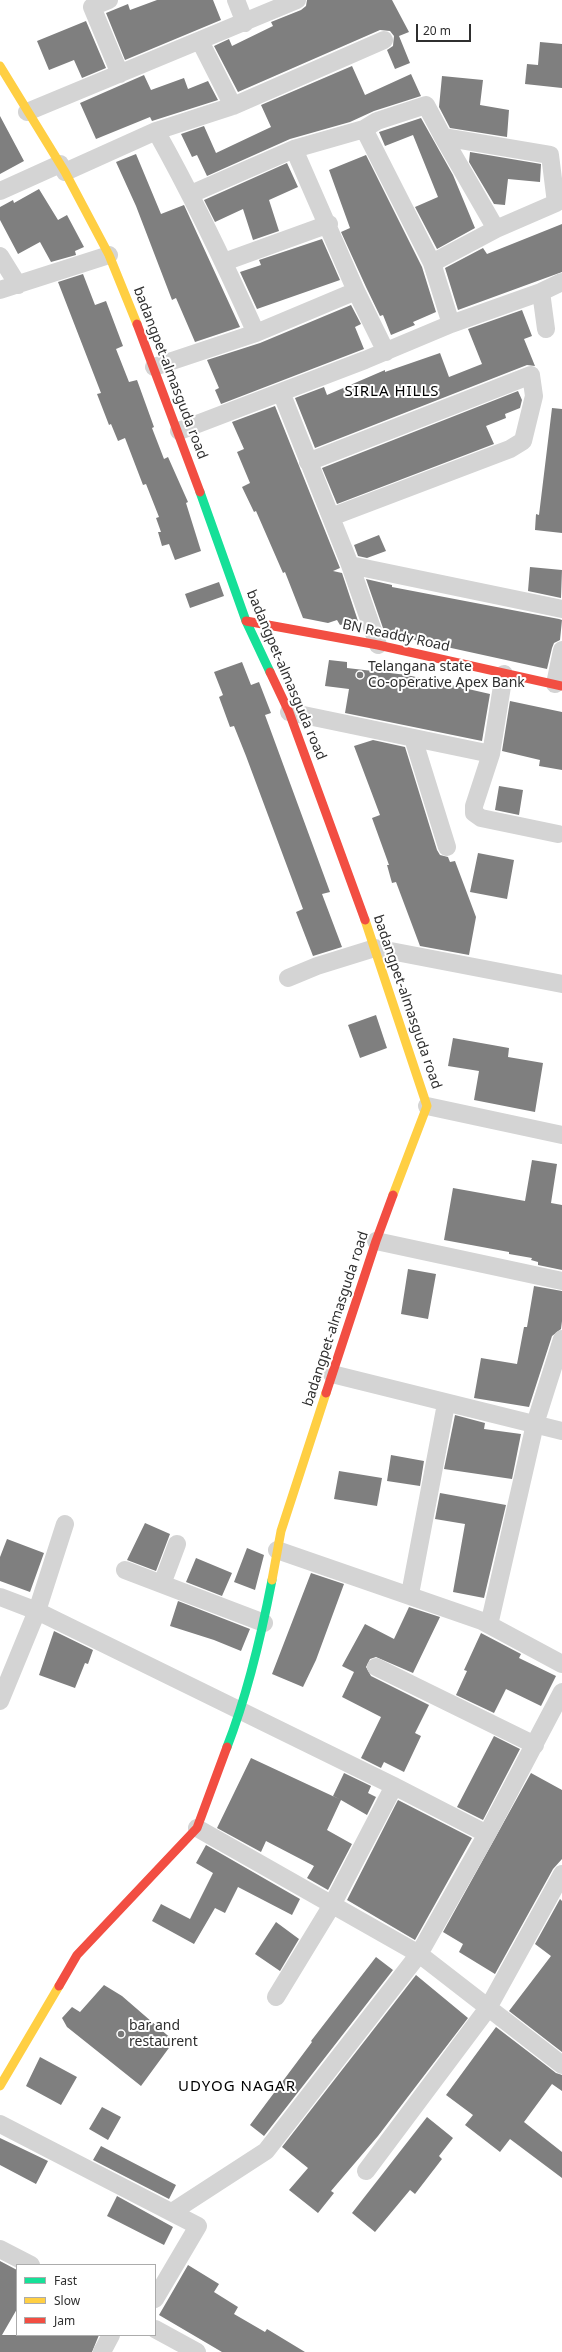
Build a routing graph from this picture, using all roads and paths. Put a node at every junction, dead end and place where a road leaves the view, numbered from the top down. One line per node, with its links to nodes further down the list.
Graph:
1 (109, 0): 8 (street)
2 (236, 0): 4 (street)
3 (297, 0): 4 (street)
4 (245, 23): 6 (street)
5 (384, 40): 9 (street)
6 (200, 41): 8 (street); 9 (street)
7 (0, 66): 10 (street, badangpet-almasguda road)
8 (120, 74): 10 (street)
9 (233, 106): 12 (street)
10 (27, 112): 15 (street, badangpet-almasguda road)
11 (364, 129): 13 (street); 14 (street); 23 (street)
12 (156, 131): 15 (street); 17 (street)
13 (443, 137): 19 (street); 19 (street)
14 (294, 149): 17 (street); 18 (street)
15 (62, 168): 16 (street); 20 (street, badangpet-almasguda road)
16 (0, 191)
17 (191, 194): 22 (street)
18 (329, 224): 22 (street); 27 (street)
19 (496, 229): 23 (street)
20 (109, 255): 25 (street); 33 (street, badangpet-almasguda road)
21 (0, 256): 25 (street)
22 (224, 262): 31 (street)
23 (432, 263): 29 (street)
24 (562, 282): 28 (street)
25 (18, 285): 26 (street)
26 (0, 290)
27 (356, 291): 31 (street); 32 (street)
28 (541, 292): 29 (street); 30 (street)
29 (451, 324): 32 (street)
30 (546, 329)
31 (256, 333): 33 (street)
32 (386, 352): 34 (street)
33 (154, 367): 35 (street, badangpet-almasguda road)
34 (281, 392): 35 (street); 36 (street)
35 (179, 431): 40 (street, badangpet-almasguda road)
36 (308, 462): 37 (street); 37 (street)
37 (331, 517): 38 (street)
38 (350, 565): 39 (street); 41 (street)
39 (562, 609)
40 (246, 622): 41 (street, BN Readdy Road); 45 (street, badangpet-almasguda road)
41 (378, 644): 43 (street, BN Readdy Road)
42 (562, 650): 44 (street)
43 (504, 674): 44 (street, BN Readdy Road); 47 (street)
44 (559, 685)
45 (289, 712): 46 (street); 50 (street, badangpet-almasguda road)
46 (413, 738): 47 (street); 49 (street)
47 (491, 754): 48 (street)
48 (558, 834)
49 (447, 847)
50 (375, 948): 51 (street); 52 (street); 53 (street, badangpet-almasguda road)
51 (288, 978)
52 (562, 984)
53 (427, 1106): 54 (street); 55 (street, badangpet-almasguda road)
54 (562, 1135)
55 (376, 1241): 56 (street); 58 (street, badangpet-almasguda road)
56 (562, 1281)
57 (562, 1339): 60 (street)
58 (332, 1374): 59 (street); 64 (street, badangpet-almasguda road)
59 (446, 1404): 60 (street); 67 (street)
60 (535, 1424): 61 (street); 71 (street)
61 (562, 1431)
62 (65, 1524): 69 (street)
63 (177, 1544): 66 (street)
64 (276, 1550): 67 (street); 70 (street, badangpet-almasguda road)
65 (125, 1570): 66 (street)
66 (162, 1584): 70 (street)
67 (410, 1594): 71 (street)
68 (0, 1598): 69 (street)
69 (37, 1611): 75 (street); 76 (street)
70 (264, 1623): 76 (street, badangpet-almasguda road)
71 (489, 1625): 72 (street)
72 (562, 1664)
73 (376, 1667): 77 (street)
74 (562, 1692): 77 (street)
75 (0, 1701)
76 (241, 1710): 78 (street); 79 (street, badangpet-almasguda road)
77 (535, 1745): 80 (street)
78 (394, 1786): 80 (street); 82 (street)
79 (197, 1828): 82 (street); 87 (street, badangpet-almasguda road)
80 (487, 1834): 83 (street)
81 (562, 1874): 85 (street)
82 (332, 1905): 83 (street); 84 (street)
83 (419, 1954): 85 (street); 90 (street)
84 (276, 1997)
85 (488, 2008): 86 (street); 89 (street)
86 (562, 2064)
87 (0, 2086)
88 (0, 2124): 90 (street)
89 (366, 2171)
90 (172, 2212): 93 (street)
91 (0, 2249): 92 (street)
92 (29, 2264)
93 (156, 2297)
94 (156, 2330): 97 (street)
95 (110, 2336): 96 (street)
96 (102, 2352)
97 (197, 2352)

